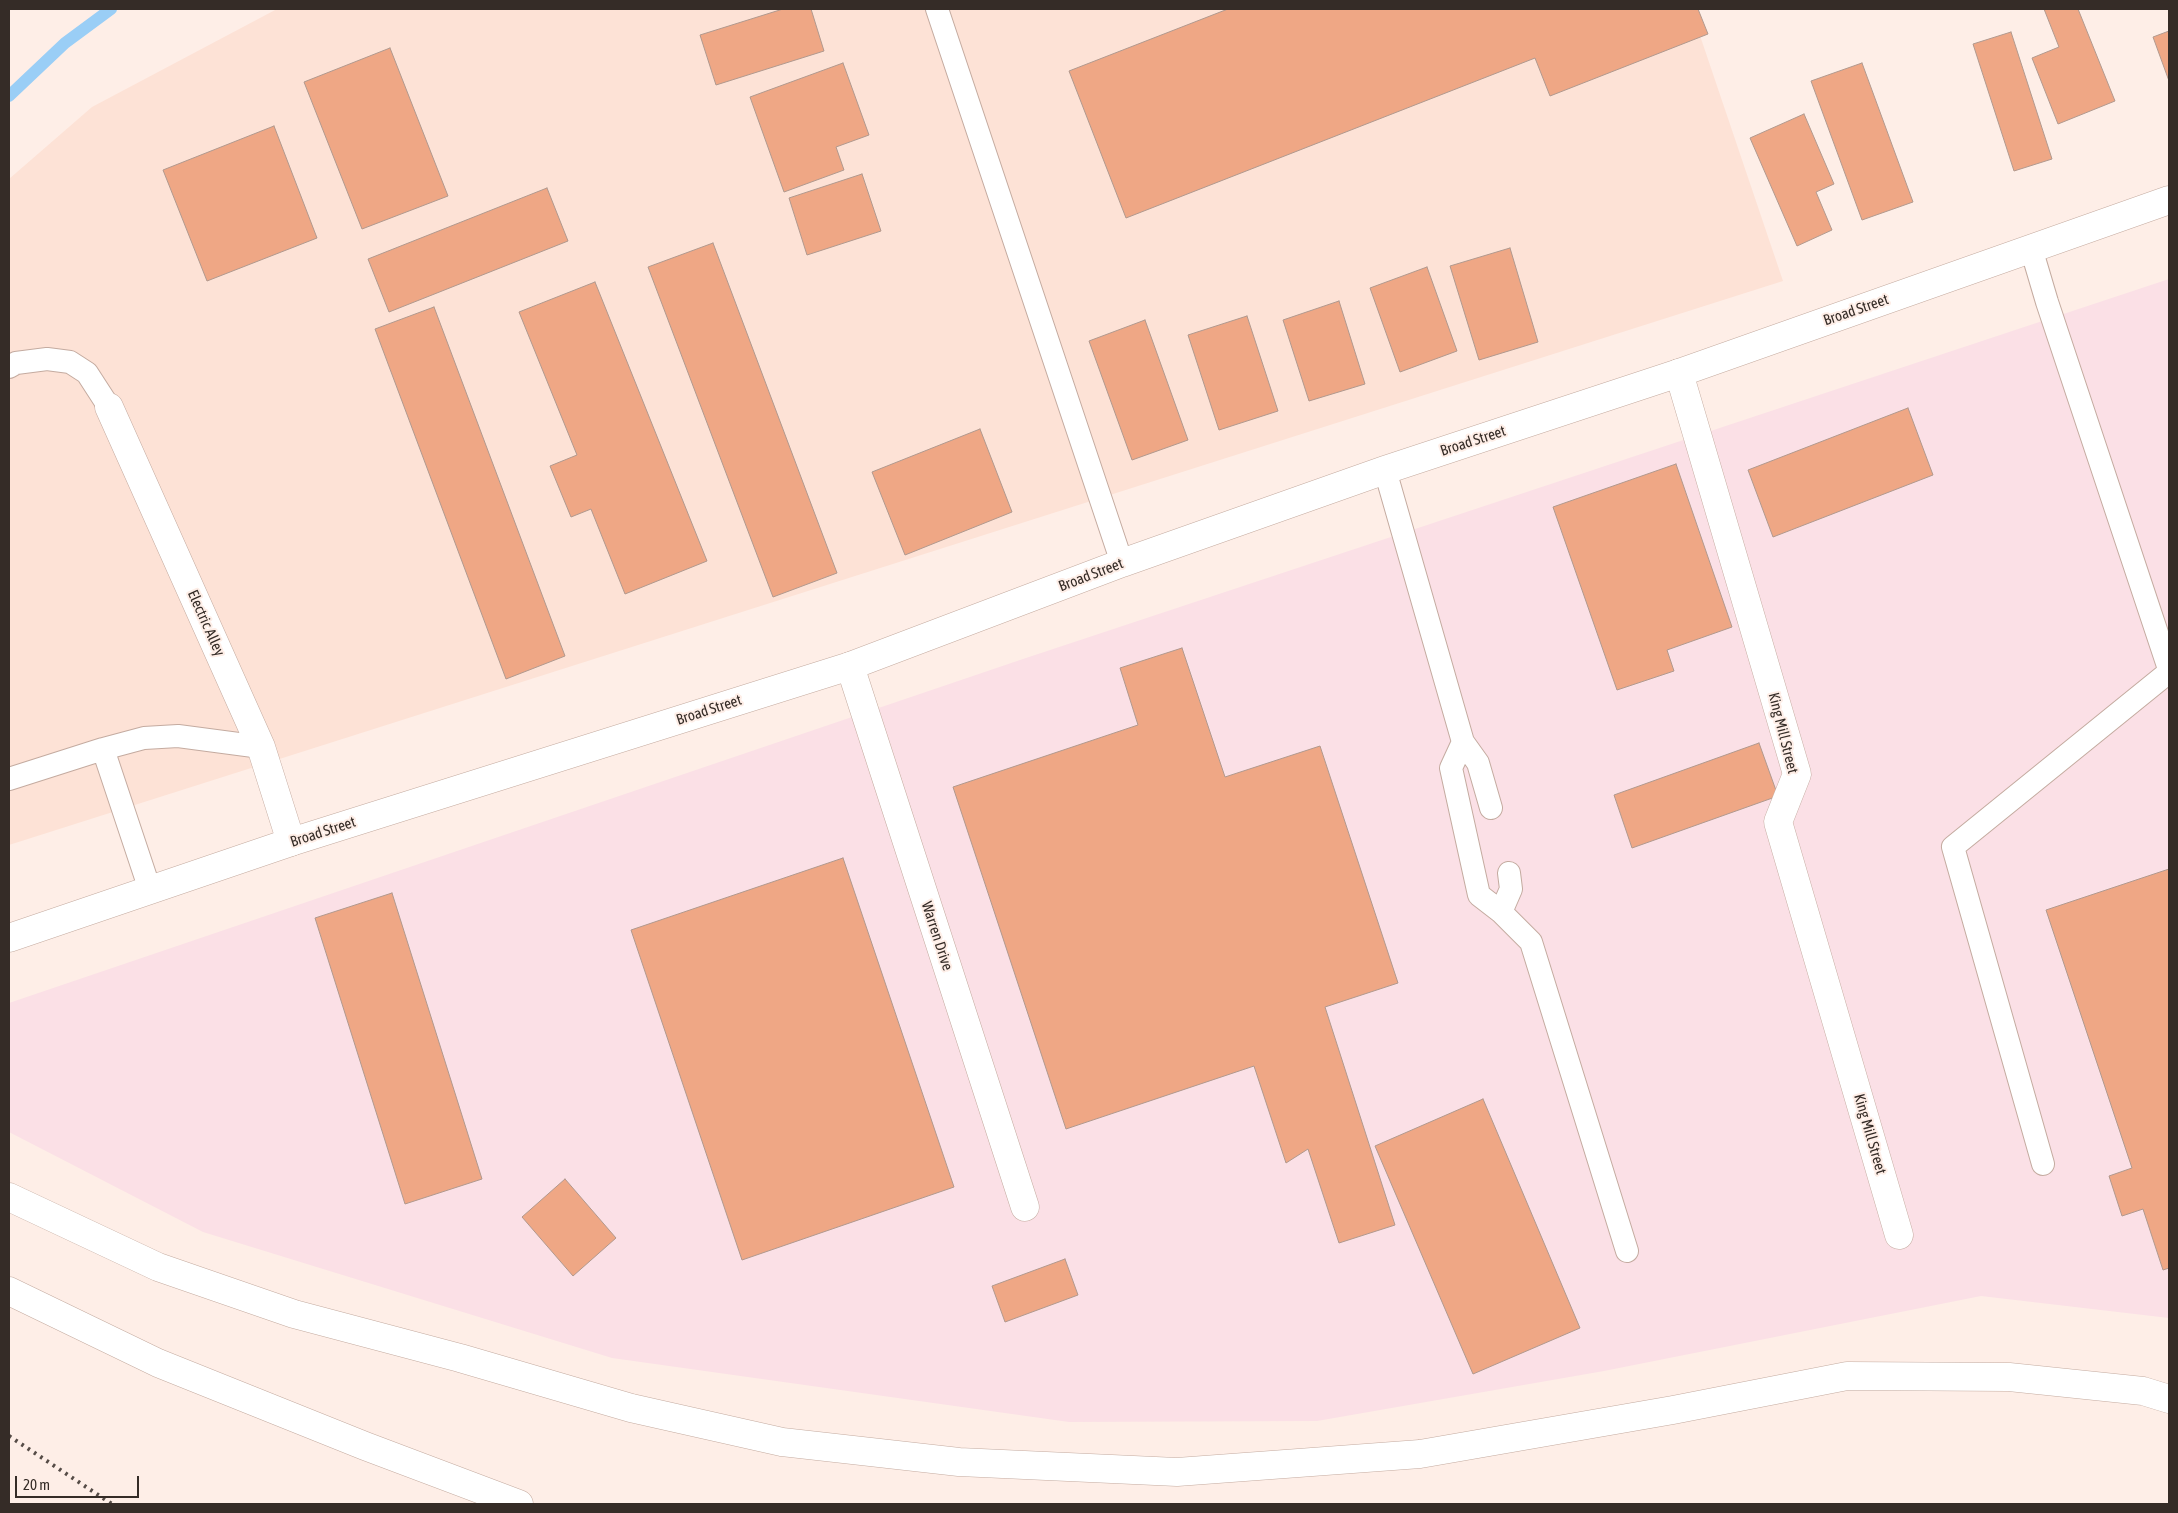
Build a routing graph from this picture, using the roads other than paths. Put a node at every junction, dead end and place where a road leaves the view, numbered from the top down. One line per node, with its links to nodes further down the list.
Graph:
1 (937, 9): 8 (lane)
2 (2169, 200): 3 (main road, Broad Street)
3 (2031, 248): 5 (main road, Broad Street); 10 (lane)
4 (9, 367): 6 (lane)
5 (1679, 373): 7 (main road, Broad Street); 24 (main road, King Mill Street)
6 (109, 407): 12 (main road, Electric Alley)
7 (1385, 470): 8 (main road, Broad Street); 11 (lane)
8 (1122, 563): 9 (main road, Broad Street)
9 (850, 666): 16 (main road, Broad Street); 23 (main road, Warren Drive)
10 (2169, 670): 21 (lane)
11 (1463, 742): 15 (lane); 19 (lane)
12 (261, 747): 13 (lane); 16 (main road, Electric Alley)
13 (103, 749): 14 (lane); 18 (lane)
14 (9, 778)
15 (1491, 808)
16 (291, 842): 18 (main road, Broad Street)
17 (1509, 873): 19 (lane)
18 (150, 890): 20 (main road, Broad Street)
19 (1501, 912): 25 (lane)
20 (9, 938)
21 (2043, 1164)
22 (9, 1197): 27 (main road)
23 (1025, 1207)
24 (1899, 1235)
25 (1627, 1251)
26 (9, 1291): 28 (main road)
27 (2169, 1399)
28 (519, 1504)

